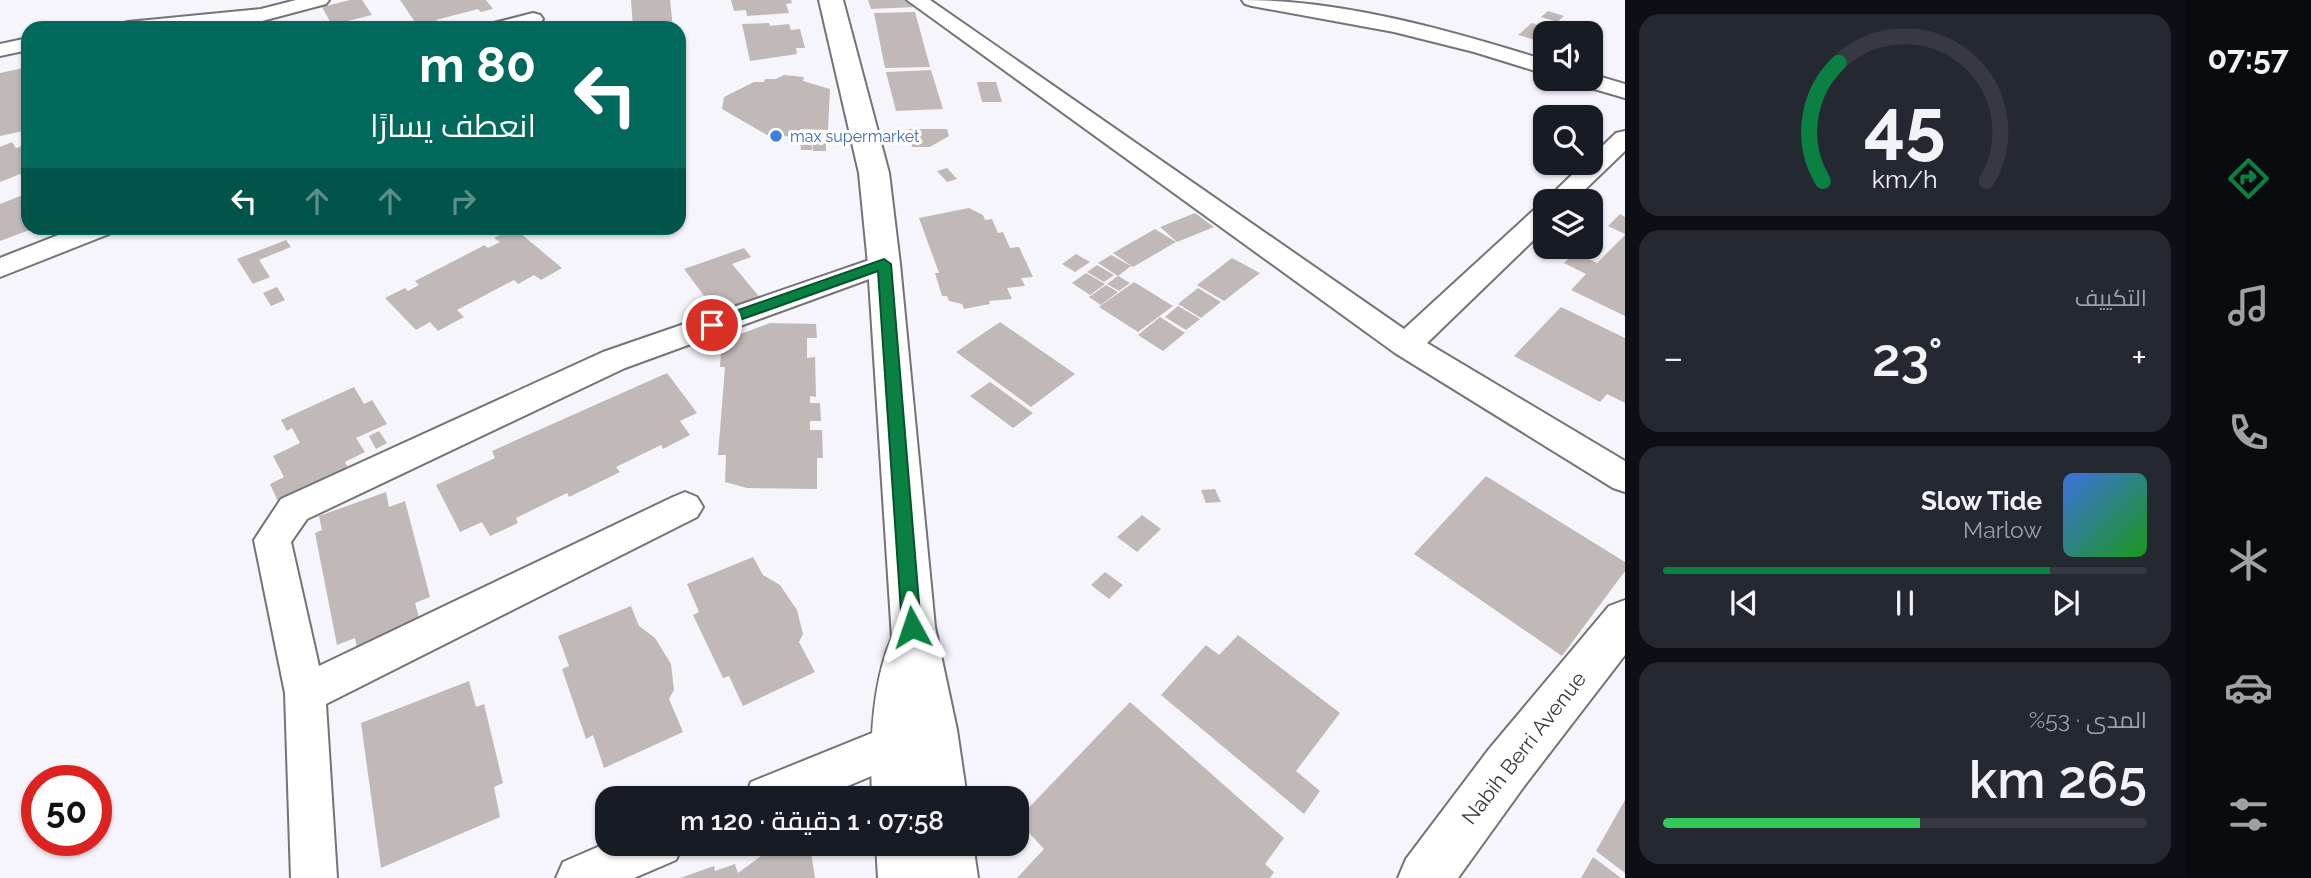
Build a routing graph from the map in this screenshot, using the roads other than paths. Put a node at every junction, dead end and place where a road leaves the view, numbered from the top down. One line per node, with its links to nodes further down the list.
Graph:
1 (319, 0): 6 (street)
2 (831, 0): 17 (main road)
3 (917, 0): 19 (street)
4 (1252, 0): 10 (street)
5 (533, 19): 7 (street)
6 (267, 21)
7 (525, 21)
8 (21, 46): 9 (street)
9 (0, 50)
10 (1533, 63)
11 (1603, 84): 12 (street)
12 (1625, 91)
13 (1625, 138): 14 (street)
14 (1572, 189)
15 (1533, 225): 19 (street)
16 (82, 235): 18 (street)
17 (884, 264): 23 (street); 24 (main road)
18 (0, 268)
19 (1406, 345): 20 (street)
20 (1625, 478)
21 (684, 507): 23 (street)
22 (1625, 620): 35 (main road, Nabih Berri Avenue)
23 (305, 693): 31 (street)
24 (913, 737): 25 (street); 26 (main road); 27 (main road)
25 (796, 786)
26 (901, 786)
27 (935, 786)
28 (631, 856): 32 (street)
29 (903, 856): 33 (main road)
30 (948, 856): 34 (main road)
31 (314, 878)
32 (579, 878)
33 (905, 878)
34 (951, 878)
35 (1425, 878)

